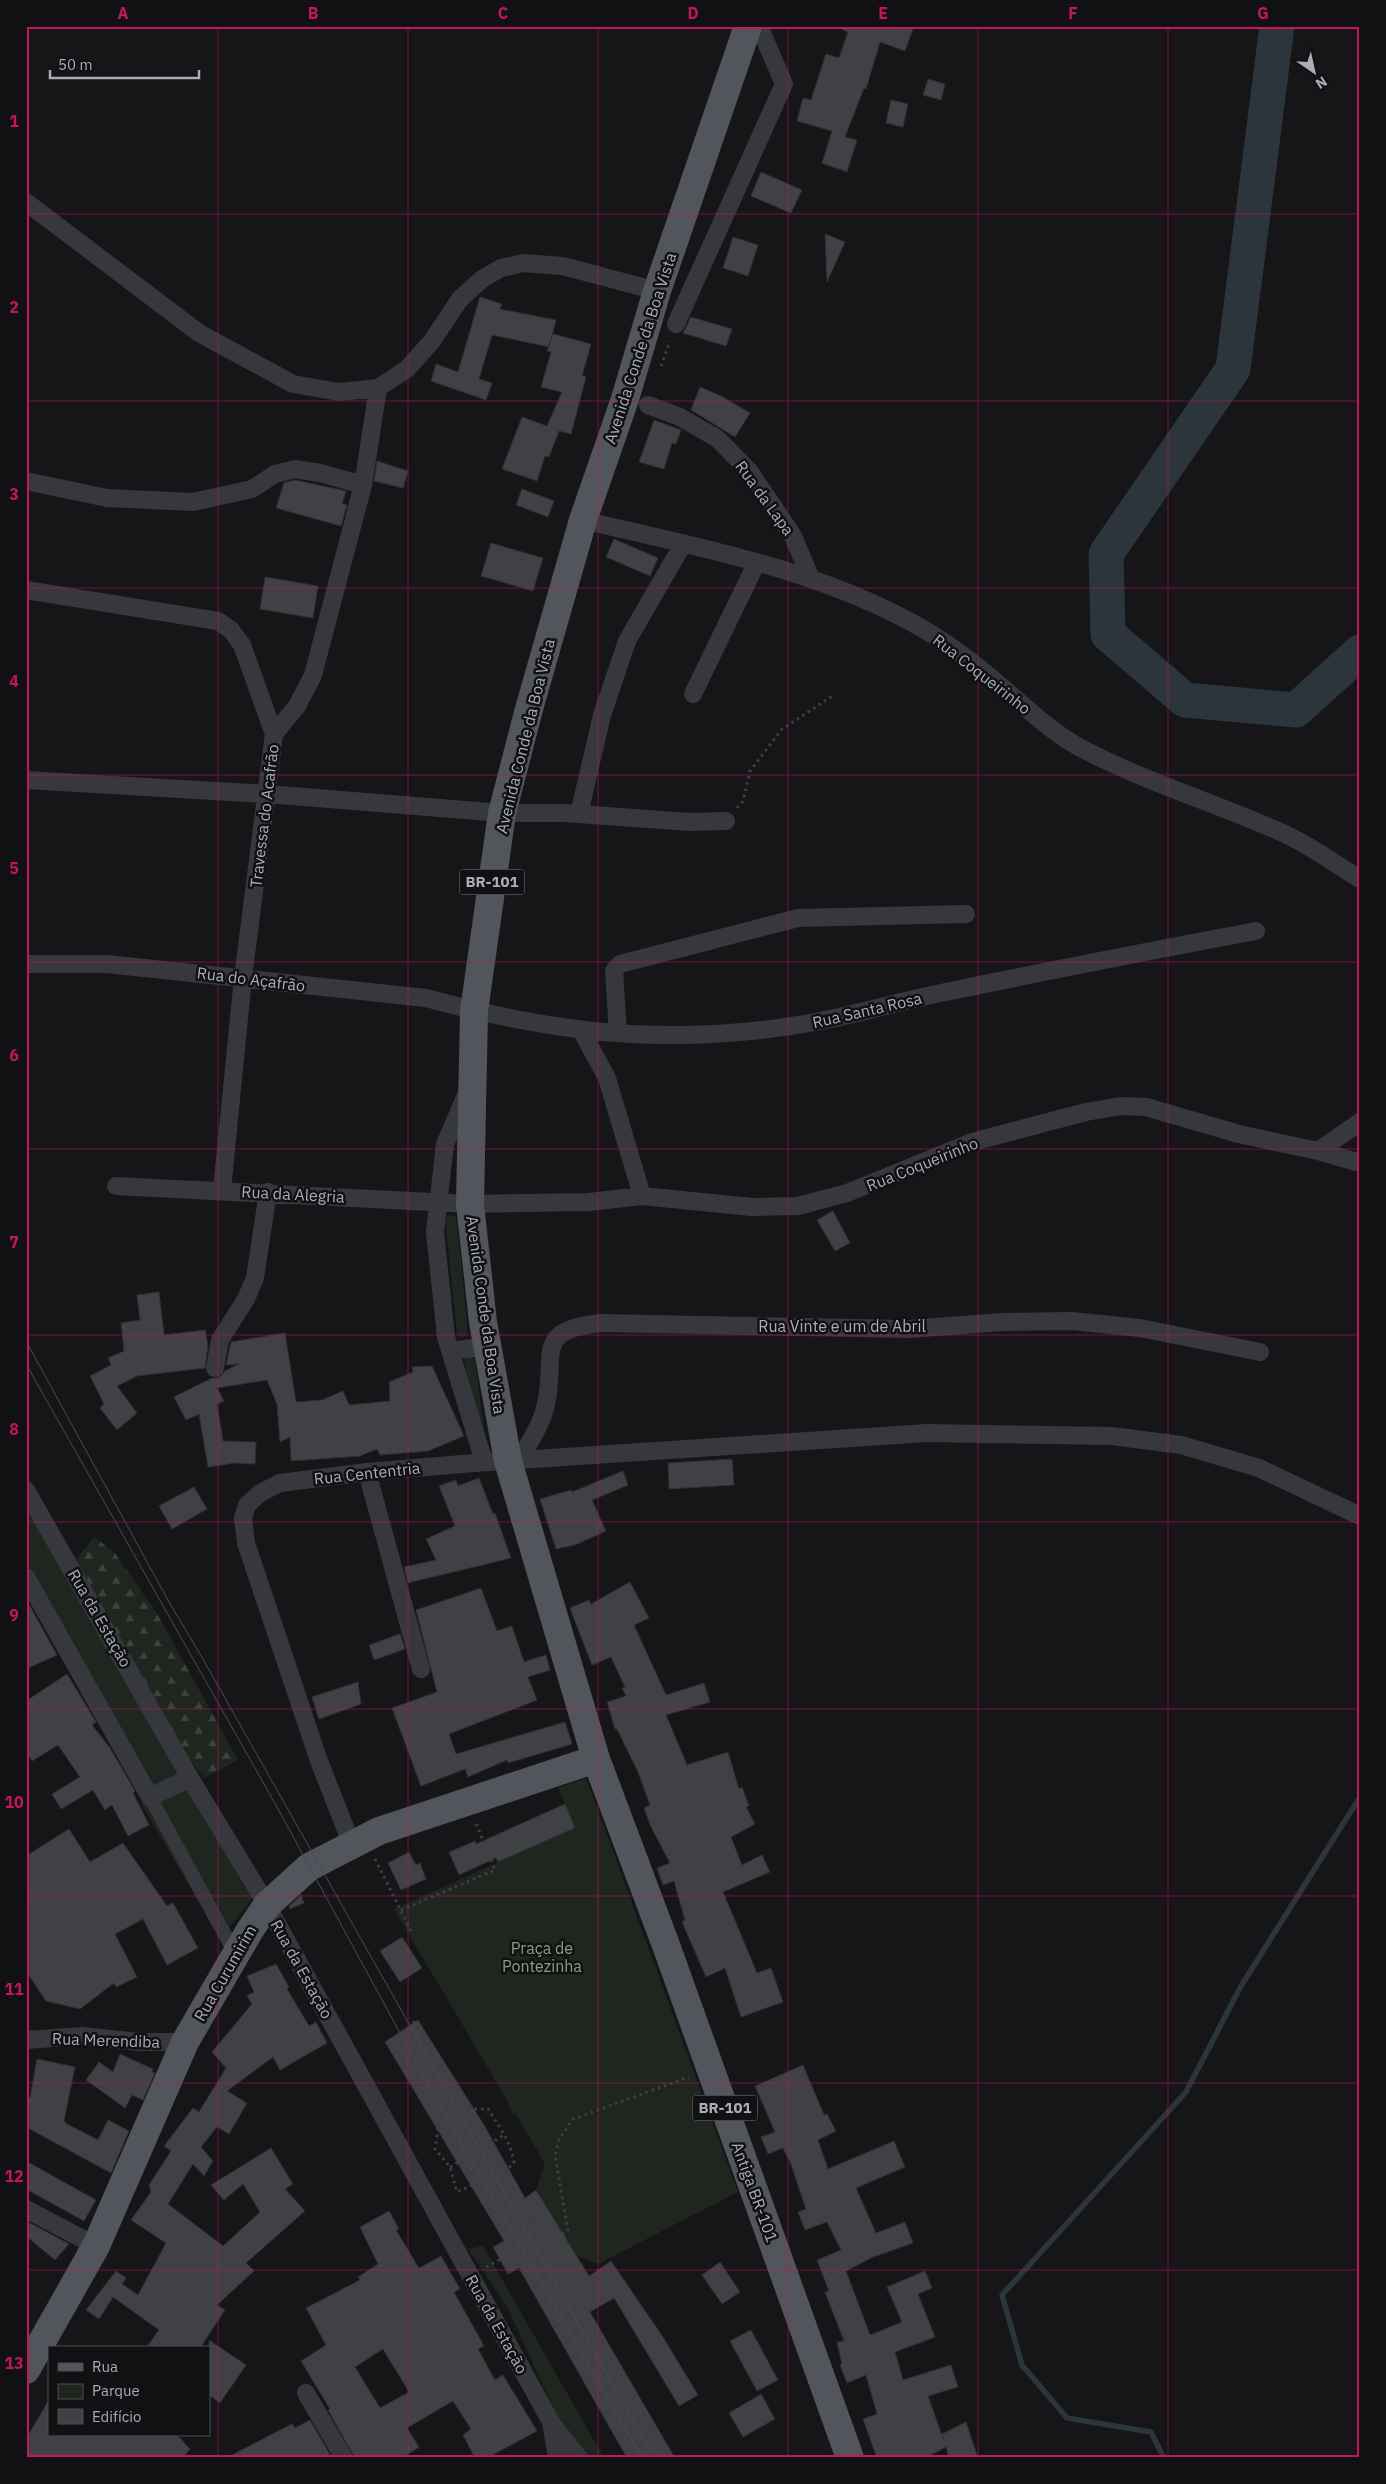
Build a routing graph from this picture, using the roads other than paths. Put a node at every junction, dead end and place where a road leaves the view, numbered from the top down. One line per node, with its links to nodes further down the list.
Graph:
1 (748, 26): 4 (main road, Avenida Conde da Boa Vista / BR-101)
2 (759, 26): 5 (street)
3 (26, 202): 6 (street)
4 (657, 291): 6 (street); 10 (main road, Avenida Conde da Boa Vista / BR-101)
5 (676, 324)
6 (378, 388): 9 (street)
7 (648, 405): 13 (street, Rua da Lapa)
8 (26, 481): 9 (street)
9 (363, 485): 16 (street)
10 (583, 520): 11 (street, Rua Coqueirinho); 19 (main road, Avenida Conde da Boa Vista / BR-101)
11 (683, 544): 12 (street, Rua Coqueirinho); 20 (street)
12 (757, 562): 13 (street, Rua Coqueirinho); 15 (street)
13 (811, 579): 22 (street, Rua Coqueirinho)
14 (26, 590): 16 (street, Travessa do Acafrão)
15 (693, 694)
16 (274, 734): 18 (street, Travessa do Acafrão)
17 (26, 780): 18 (street)
18 (268, 794): 19 (street); 26 (street, Travessa do Acafrão)
19 (502, 813): 20 (street); 27 (main road, Avenida Conde da Boa Vista / BR-101)
20 (579, 814): 21 (street)
21 (726, 822)
22 (1360, 879)
23 (966, 914): 29 (street)
24 (1256, 931): 29 (street, Rua Santa Rosa)
25 (26, 964): 26 (street, Rua do Açafrão)
26 (243, 978): 27 (street, Rua do Açafrão); 35 (street, Travessa do Acafrão)
27 (474, 1011): 28 (street, Rua Santa Rosa); 30 (main road, Avenida Conde da Boa Vista / BR-101)
28 (581, 1030): 29 (street, Rua Santa Rosa); 37 (street)
29 (618, 1033)
30 (473, 1079): 38 (street); 39 (main road, Avenida Conde da Boa Vista / BR-101)
31 (1360, 1122): 32 (street)
32 (1318, 1151): 33 (street); 37 (street, Rua Coqueirinho)
33 (1360, 1163)
34 (116, 1186): 35 (street, Rua da Alegria)
35 (222, 1190): 36 (street, Rua da Alegria)
36 (268, 1192): 38 (street, Rua da Alegria); 43 (street)
37 (642, 1196): 39 (street, Rua Coqueirinho)
38 (437, 1202): 39 (street, Rua da Alegria); 41 (street)
39 (470, 1204): 40 (main road, Avenida Conde da Boa Vista / BR-101)
40 (488, 1346): 41 (street); 44 (main road, Avenida Conde da Boa Vista / BR-101)
41 (450, 1351): 44 (street)
42 (1260, 1352): 44 (street, Rua Vinte e um de Abril)
43 (216, 1368)
44 (503, 1461): 45 (street, Rua Cententria); 48 (street, Rua Cententria); 51 (main road, Avenida Conde da Boa Vista / BR-101)
45 (367, 1472): 50 (street); 54 (street, Rua Cententria)
46 (26, 1490): 47 (street, Rua da Estação)
47 (33, 1516): 52 (street, Rua da Estação)
48 (1360, 1516)
49 (26, 1578): 53 (street)
50 (420, 1669)
51 (596, 1759): 54 (main road, Rua Curumirim); 67 (main road, Antiga BR-101 / BR-101)
52 (190, 1778): 53 (street); 55 (street, Rua da Estação)
53 (150, 1797): 56 (street)
54 (358, 1842): 55 (main road, Rua Curumirim)
55 (267, 1905): 56 (main road, Rua Curumirim); 63 (street, Rua da Estação)
56 (236, 1955): 58 (main road, Rua Curumirim)
57 (29, 2037): 58 (street, Rua Merendiba)
58 (186, 2042): 60 (main road, Rua Curumirim)
59 (26, 2209): 60 (street)
60 (96, 2246): 61 (main road, Rua Curumirim)
61 (28, 2362)
62 (306, 2393): 64 (street)
63 (551, 2422): 65 (street, Rua da Estação); 66 (street)
64 (344, 2458)
65 (557, 2458)
66 (579, 2458)
67 (850, 2458)

